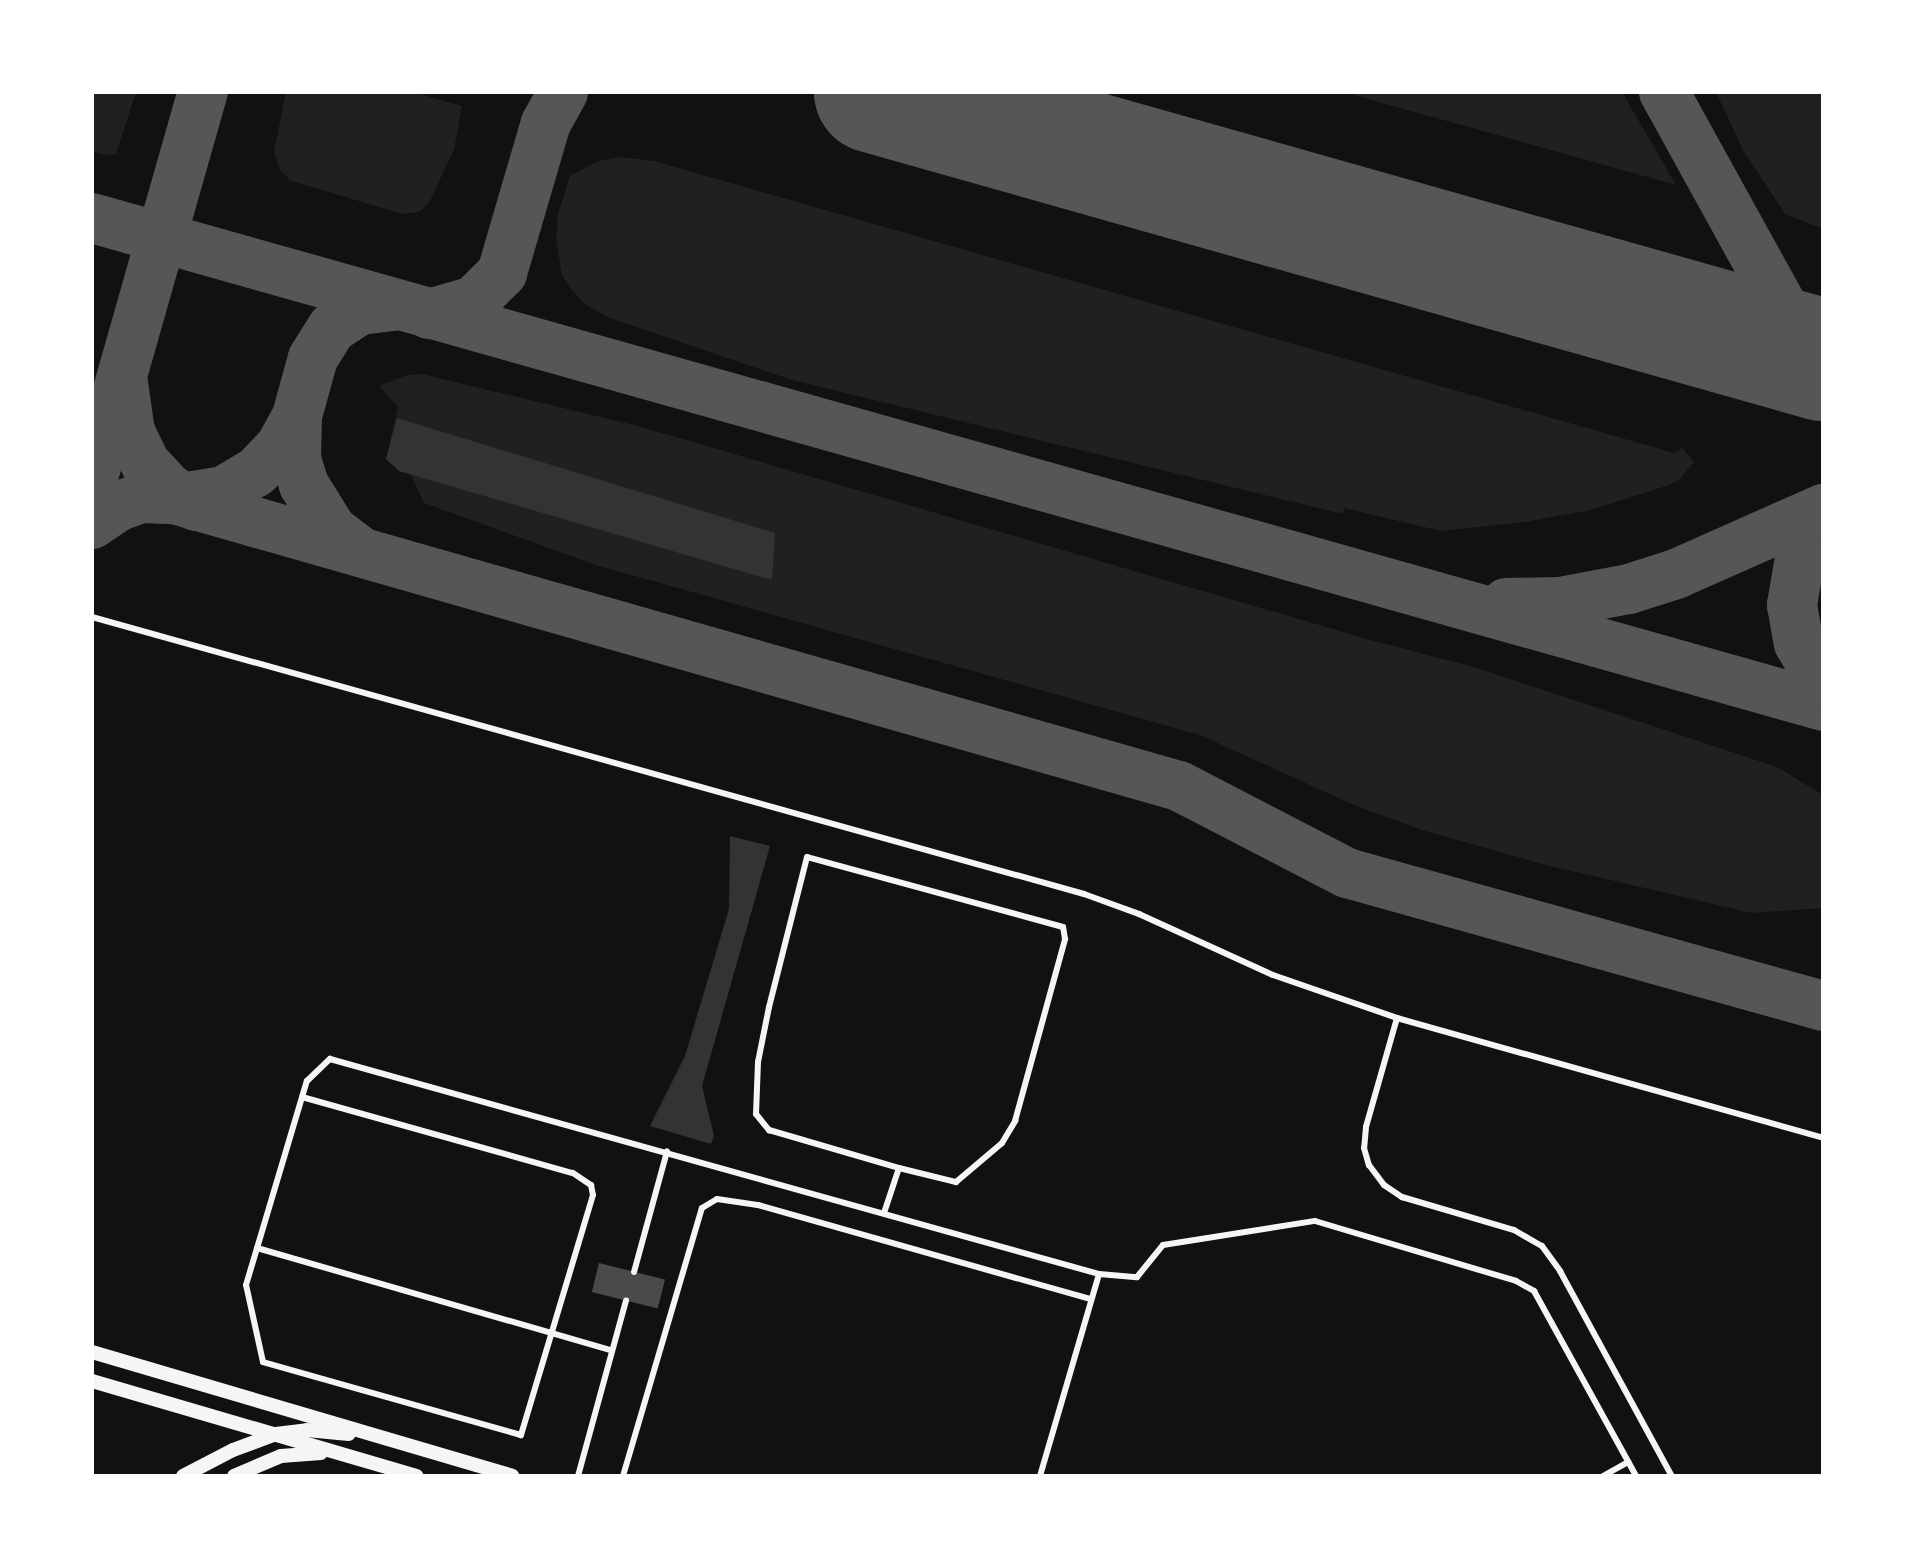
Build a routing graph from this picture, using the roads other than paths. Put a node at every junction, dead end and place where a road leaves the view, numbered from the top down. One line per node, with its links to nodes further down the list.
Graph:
1 (92, 617): 2 (lane)
2 (1397, 1018): 4 (lane); 30 (lane)
3 (302, 1097): 5 (lane); 8 (lane); 13 (lane)
4 (1823, 1138)
5 (667, 1151): 7 (lane); 9 (lane)
6 (899, 1168): 6 (lane); 7 (lane)
7 (884, 1213): 10 (lane)
8 (257, 1248): 13 (lane); 13 (lane)
9 (634, 1272)
10 (1099, 1274): 11 (lane); 20 (lane)
11 (1090, 1299): 26 (lane); 27 (lane)
12 (626, 1300): 14 (lane)
13 (551, 1333): 14 (lane)
14 (611, 1350): 25 (lane)
15 (92, 1352): 18 (street)
16 (92, 1381): 17 (street)
17 (276, 1434): 18 (street); 19 (street); 21 (street)
18 (381, 1438): 24 (street)
19 (339, 1454): 22 (street); 23 (street)
20 (1628, 1462): 28 (lane); 29 (lane)
21 (183, 1476)
22 (234, 1476)
23 (416, 1476)
24 (512, 1476)
25 (578, 1476)
26 (623, 1476)
27 (1040, 1476)
28 (1603, 1476)
29 (1636, 1476)
30 (1672, 1476)

